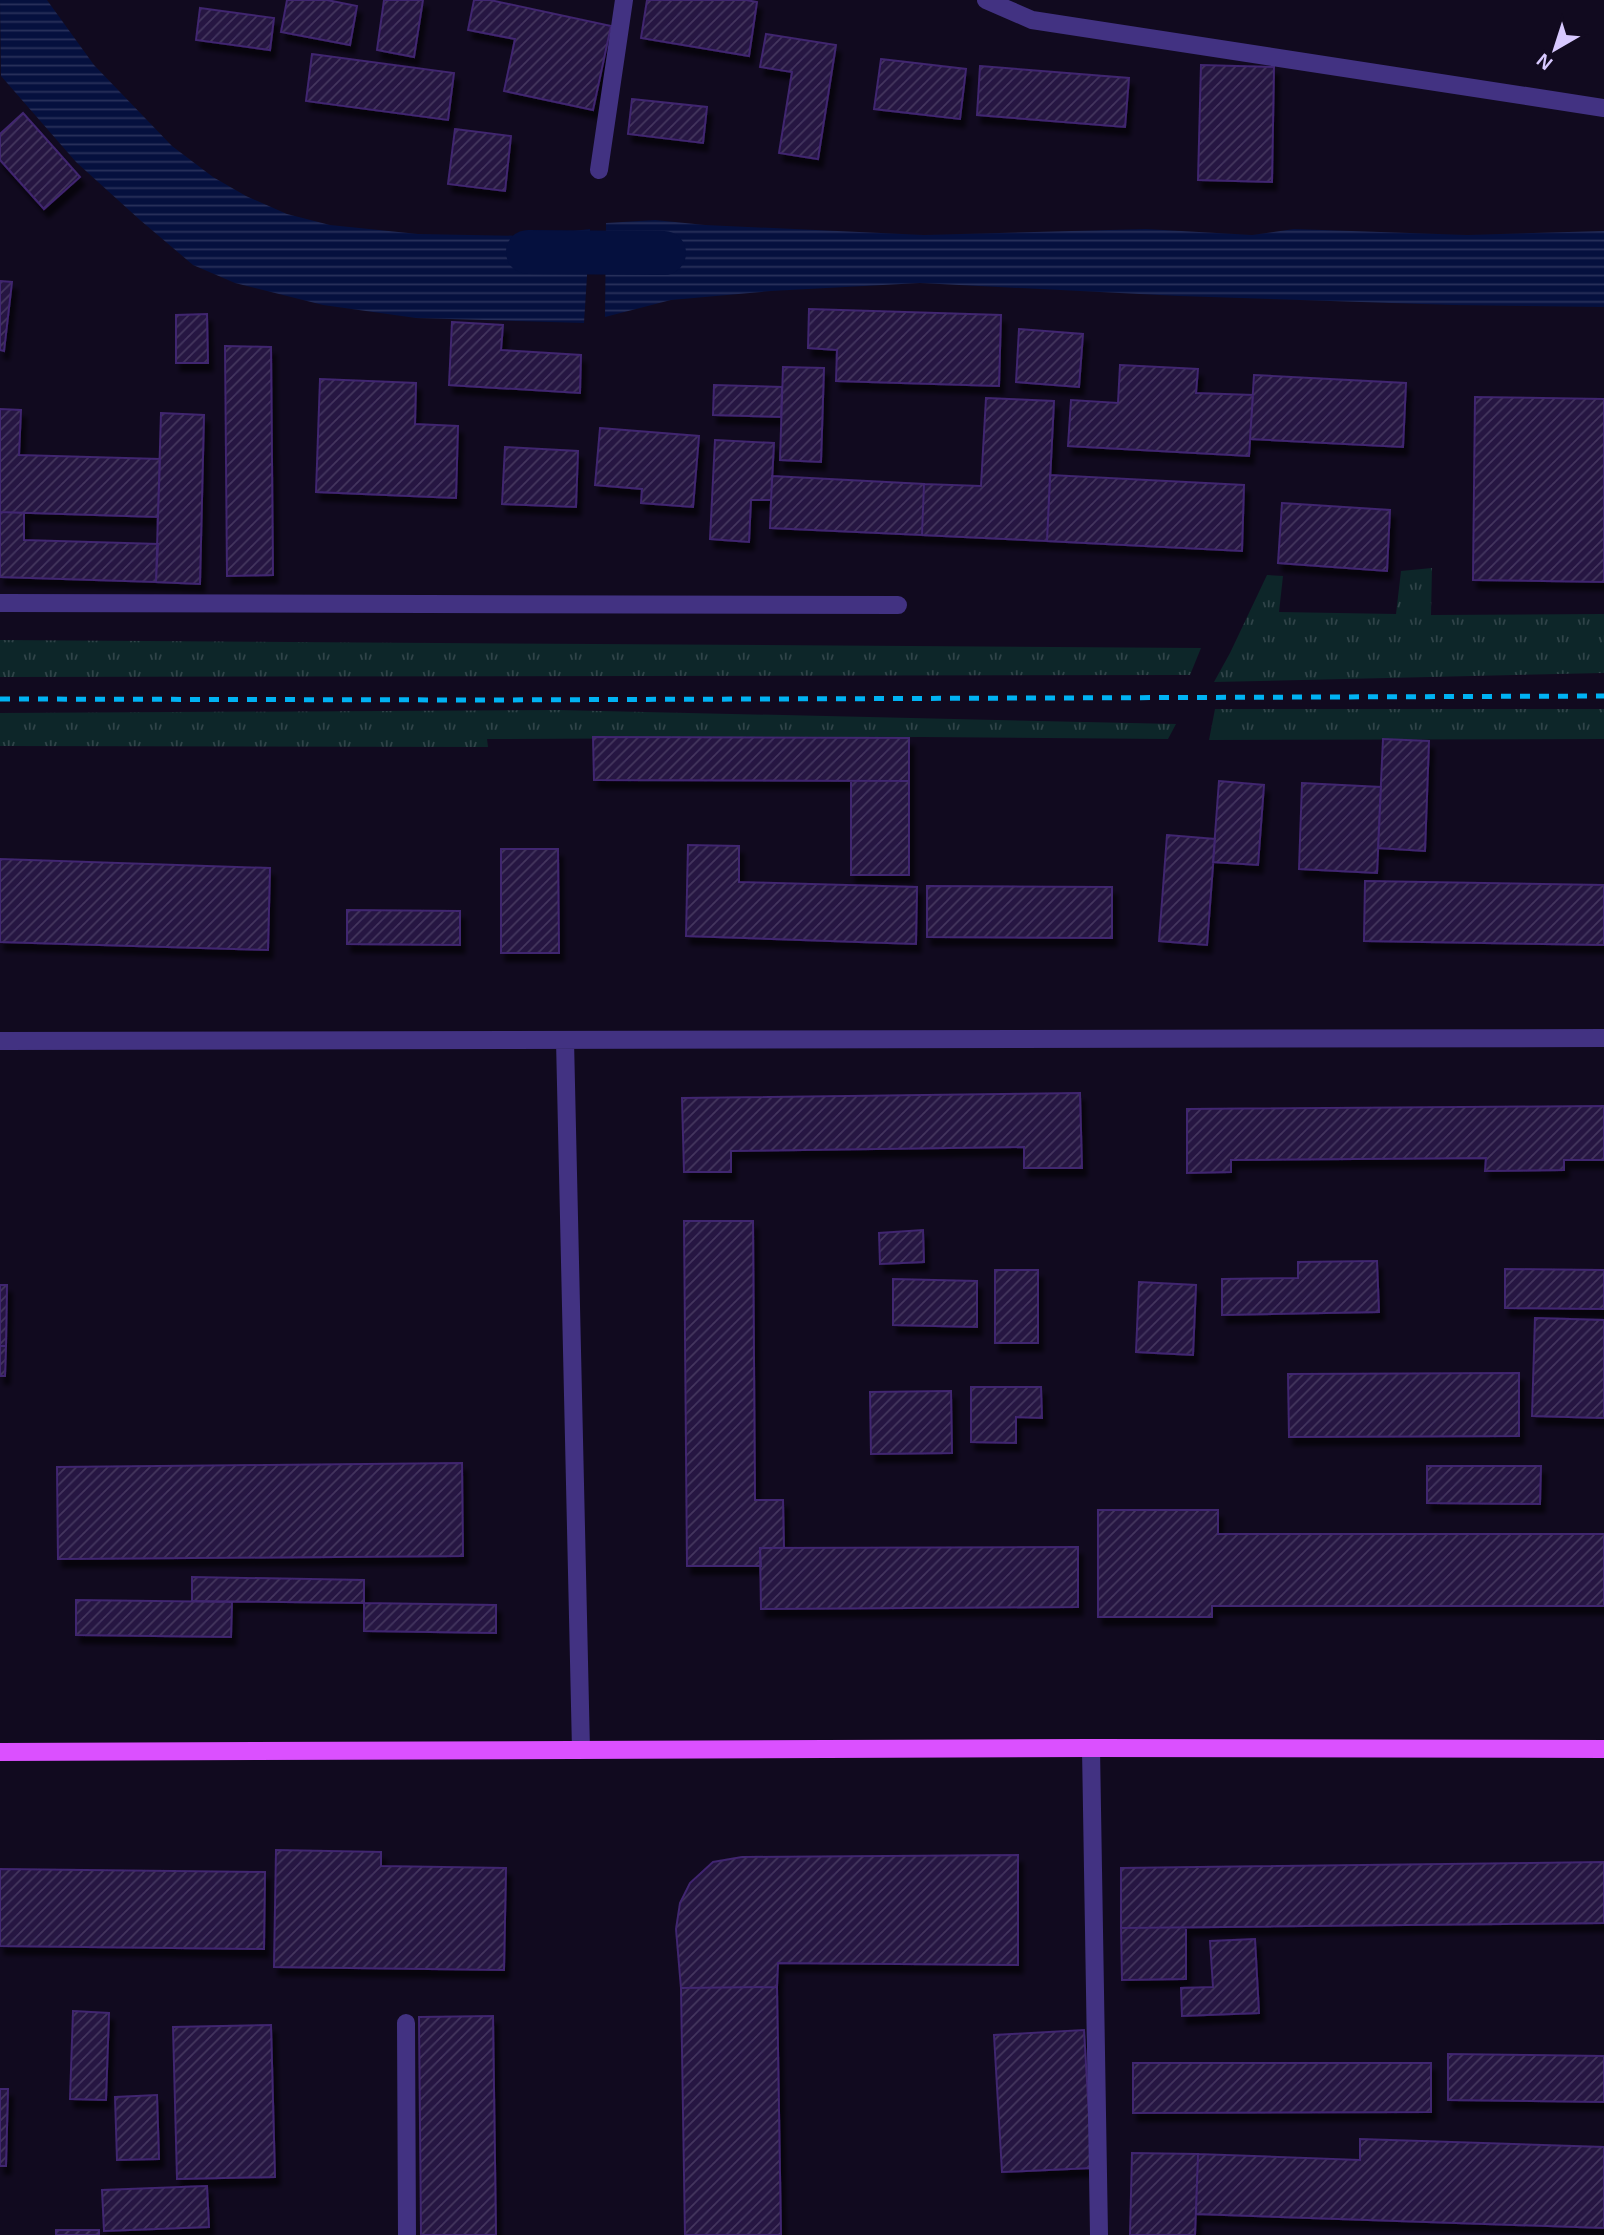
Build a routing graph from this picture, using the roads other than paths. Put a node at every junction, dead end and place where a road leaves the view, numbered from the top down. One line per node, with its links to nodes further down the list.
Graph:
1 (624, 0): 4 (street)
2 (986, 0): 3 (street)
3 (1604, 108)
4 (599, 170)
5 (0, 603): 6 (street)
6 (898, 605)
7 (1604, 1038): 8 (street)
8 (565, 1040): 9 (street); 12 (street)
9 (0, 1041)
10 (1091, 1748): 11 (main road); 12 (main road); 16 (street)
11 (1604, 1749)
12 (581, 1750): 13 (main road)
13 (0, 1752)
14 (406, 2023): 15 (street)
15 (407, 2235)
16 (1099, 2235)

